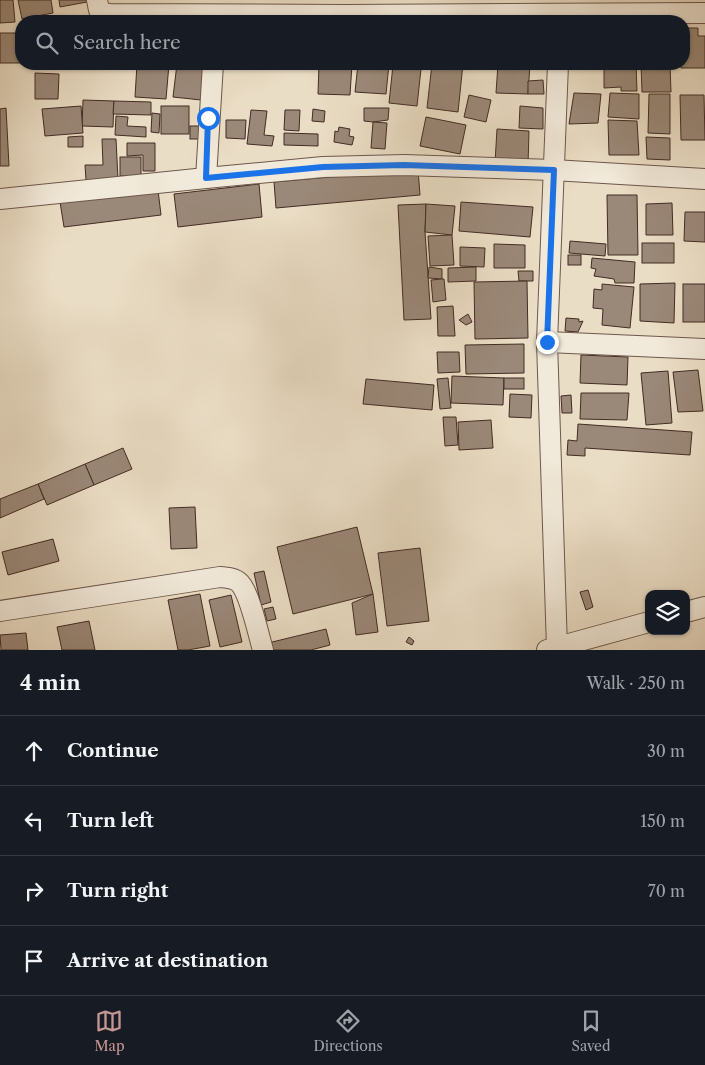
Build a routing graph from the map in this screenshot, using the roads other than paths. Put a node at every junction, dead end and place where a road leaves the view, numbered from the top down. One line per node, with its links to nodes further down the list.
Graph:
1 (97, 0): 5 (street)
2 (345, 8): 3 (street); 6 (street)
3 (560, 12): 4 (street)
4 (705, 13)
5 (143, 15)
6 (249, 15)
7 (212, 70): 10 (street)
8 (558, 70): 9 (street)
9 (554, 170): 10 (street); 11 (street); 13 (street)
10 (206, 178): 12 (street)
11 (705, 179)
12 (0, 199)
13 (547, 342): 14 (street); 19 (street)
14 (705, 349)
15 (705, 607): 17 (street)
16 (0, 611): 20 (street)
17 (690, 611)
18 (645, 623): 19 (street)
19 (552, 649)
20 (263, 650)

